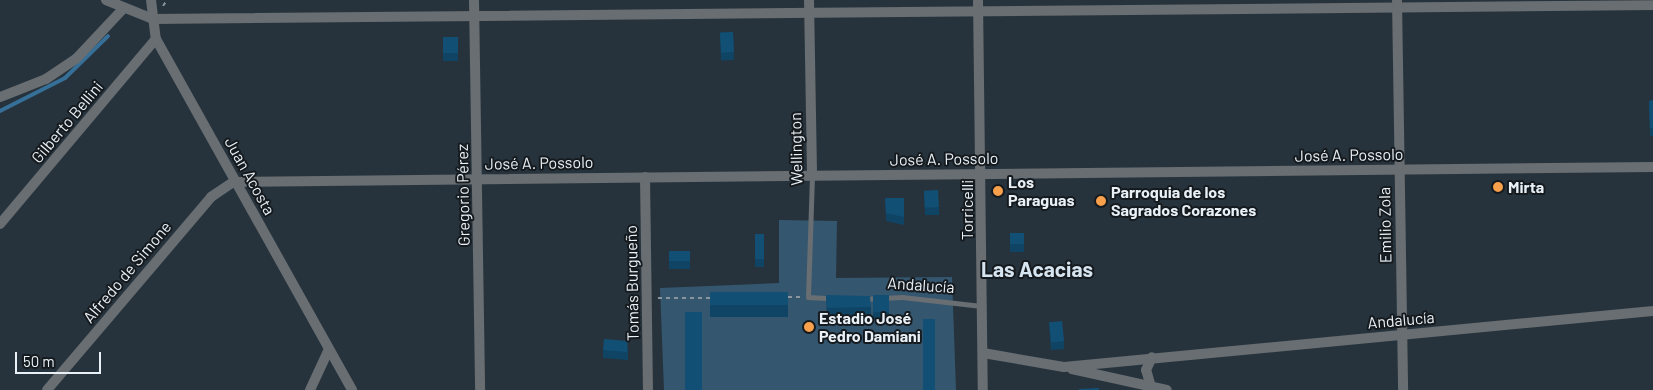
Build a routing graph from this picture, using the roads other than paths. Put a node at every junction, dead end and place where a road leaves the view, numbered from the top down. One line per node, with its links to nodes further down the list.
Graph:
1 (106, 0): 8 (street)
2 (151, 0): 11 (street, Juan Acosta)
3 (474, 0): 10 (street, Gregorio Pérez)
4 (809, 0): 9 (street, Wellington)
5 (978, 5): 6 (street); 9 (street); 16 (street, Torricelli)
6 (1397, 5): 7 (street); 15 (street, Emilio Zola)
7 (1653, 5)
8 (123, 9): 11 (street); 13 (street)
9 (810, 12): 10 (street); 17 (street, Wellington)
10 (474, 16): 11 (street); 19 (street, Gregorio Pérez)
11 (153, 19): 12 (street, Juan Acosta)
12 (156, 39): 20 (street, Juan Acosta); 21 (street, Gilberto Bellini)
13 (0, 97)
14 (1653, 167): 15 (street, José A. Possolo)
15 (1400, 169): 16 (street, José A. Possolo); 26 (street, Emilio Zola)
16 (982, 174): 17 (street, José A. Possolo); 24 (street, Torricelli)
17 (812, 175): 18 (street, José A. Possolo); 22 (lane, Wellington)
18 (645, 177): 19 (street, José A. Possolo); 36 (street, Tomás Burgueño)
19 (479, 178): 20 (street, José A. Possolo); 35 (street, Gregorio Pérez)
20 (236, 181): 27 (street, Juan Acosta); 32 (street, Alfredo de Simone)
21 (0, 224)
22 (836, 298)
23 (853, 299): 24 (lane, Andalucía)
24 (982, 306): 28 (street, Torricelli)
25 (1653, 311): 26 (street, Andalucía)
26 (1402, 335): 29 (street, Andalucía); 39 (street, Emilio Zola)
27 (329, 349): 33 (street); 34 (street, Juan Acosta)
28 (983, 352): 30 (street, Andalucía); 37 (street, Torricelli)
29 (1152, 357): 30 (street, Andalucía); 31 (street)
30 (1064, 367): 31 (street)
31 (1151, 387): 38 (street)
32 (47, 390)
33 (310, 390)
34 (352, 390)
35 (480, 390)
36 (648, 390)
37 (983, 390)
38 (1167, 390)
39 (1404, 390)

